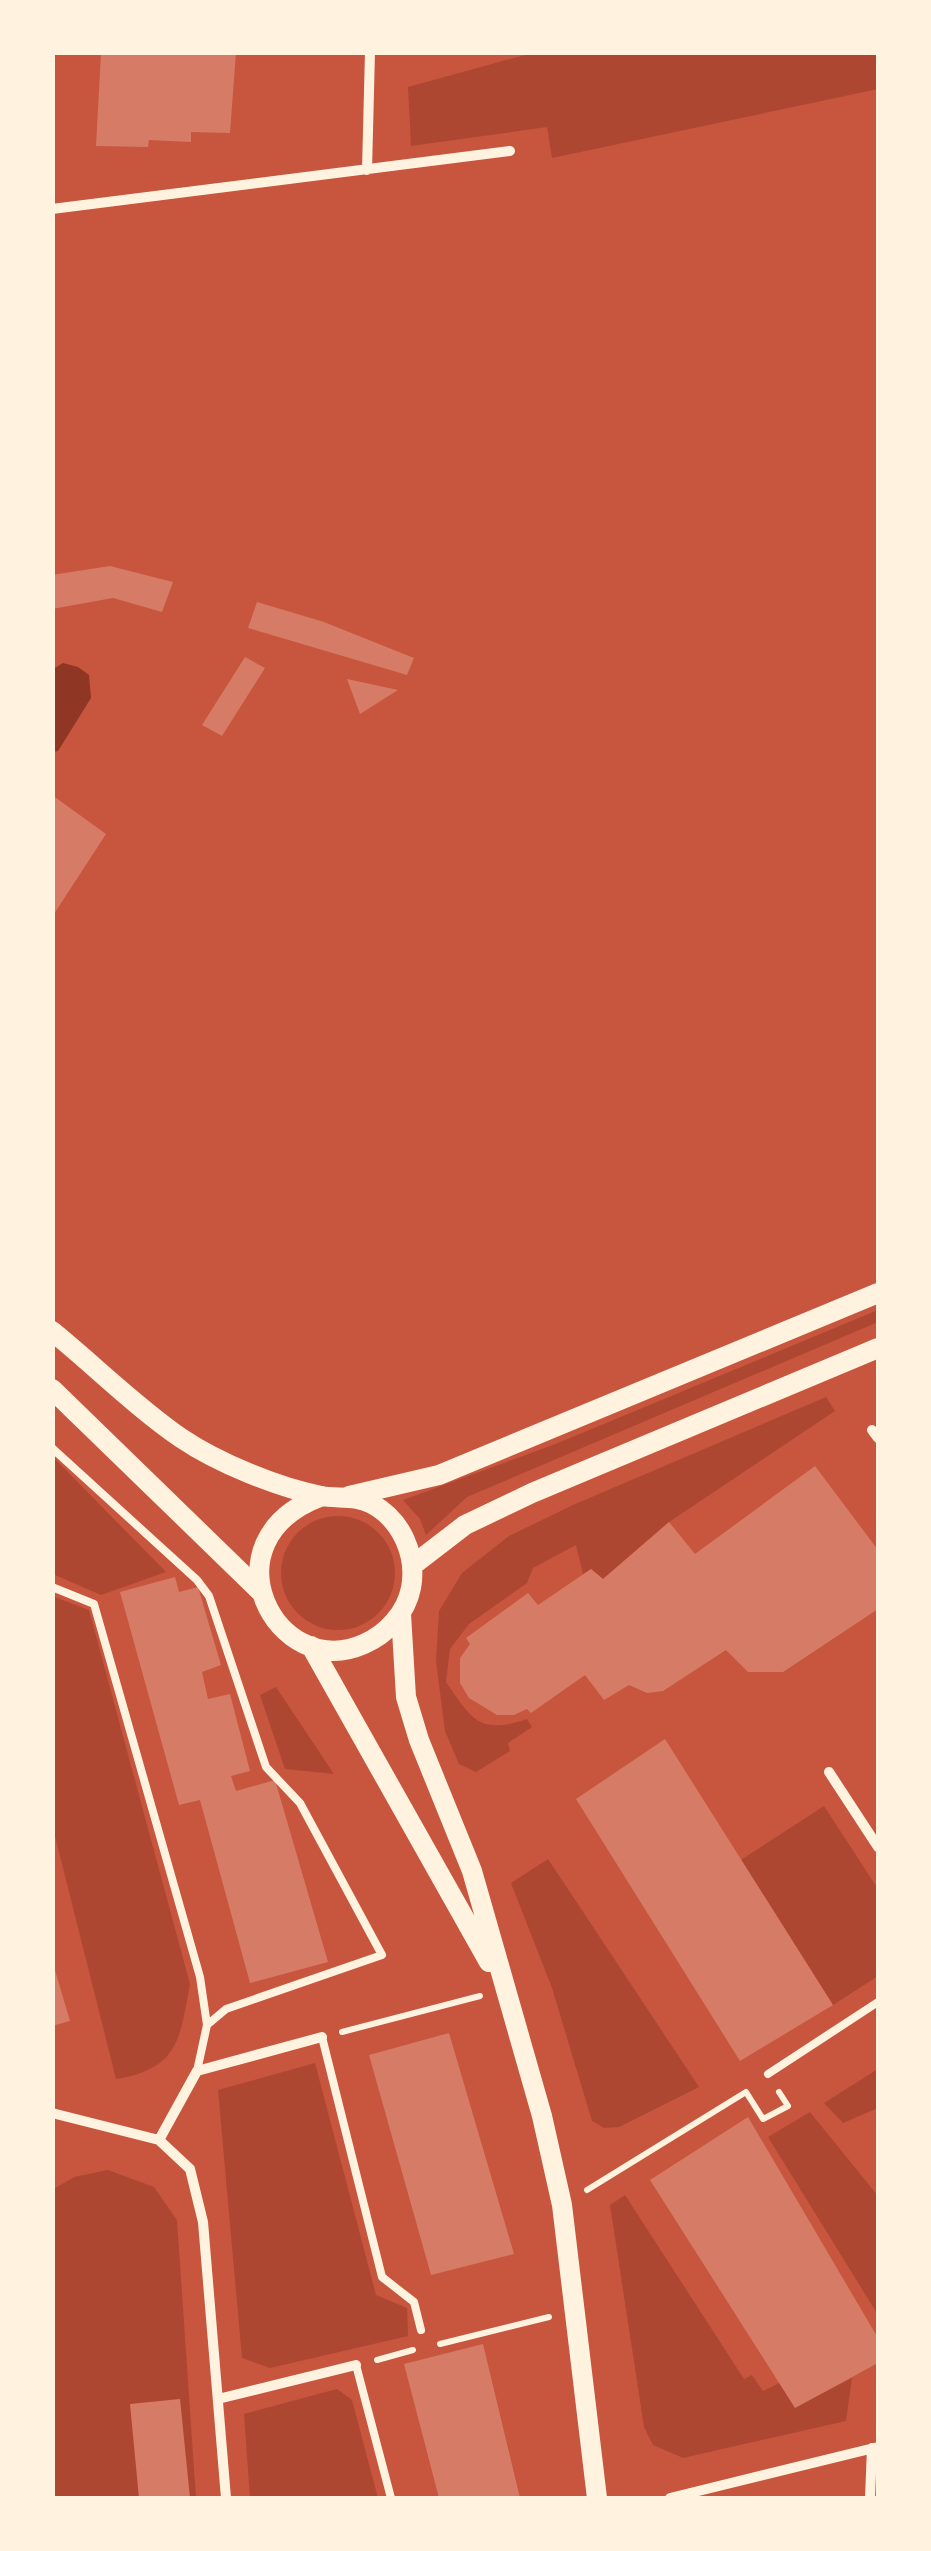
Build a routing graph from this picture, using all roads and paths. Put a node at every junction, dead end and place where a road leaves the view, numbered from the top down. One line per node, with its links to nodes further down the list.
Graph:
1 (370, 52): 3 (street)
2 (510, 151): 3 (street)
3 (367, 170): 4 (street)
4 (52, 209)
5 (878, 1293): 11 (main road)
6 (52, 1331): 10 (main road)
7 (878, 1348): 12 (main road)
8 (52, 1389): 14 (main road)
9 (52, 1448): 21 (lane)
10 (322, 1496): 11 (main road); 14 (main road)
11 (348, 1496): 12 (main road)
12 (413, 1565): 15 (main road)
13 (52, 1587): 21 (lane)
14 (261, 1592): 16 (main road)
15 (401, 1614): 16 (main road); 19 (main road)
16 (311, 1646): 19 (main road)
17 (829, 1772): 18 (street)
18 (878, 1846)
19 (505, 1990): 22 (path); 27 (main road)
20 (878, 2002): 24 (lane)
21 (207, 2025): 23 (lane)
22 (322, 2037): 23 (street); 29 (lane)
23 (196, 2071): 26 (street)
24 (768, 2074): 27 (path)
25 (52, 2113): 26 (street)
26 (159, 2140): 32 (street)
27 (562, 2205): 28 (main road)
28 (574, 2310): 30 (path); 36 (main road)
29 (421, 2330)
30 (412, 2351)
31 (356, 2365): 32 (street); 35 (lane)
32 (218, 2399): 34 (street)
33 (875, 2448): 37 (street); 38 (street)
34 (226, 2498)
35 (391, 2498)
36 (597, 2498)
37 (670, 2498)
38 (870, 2498)

